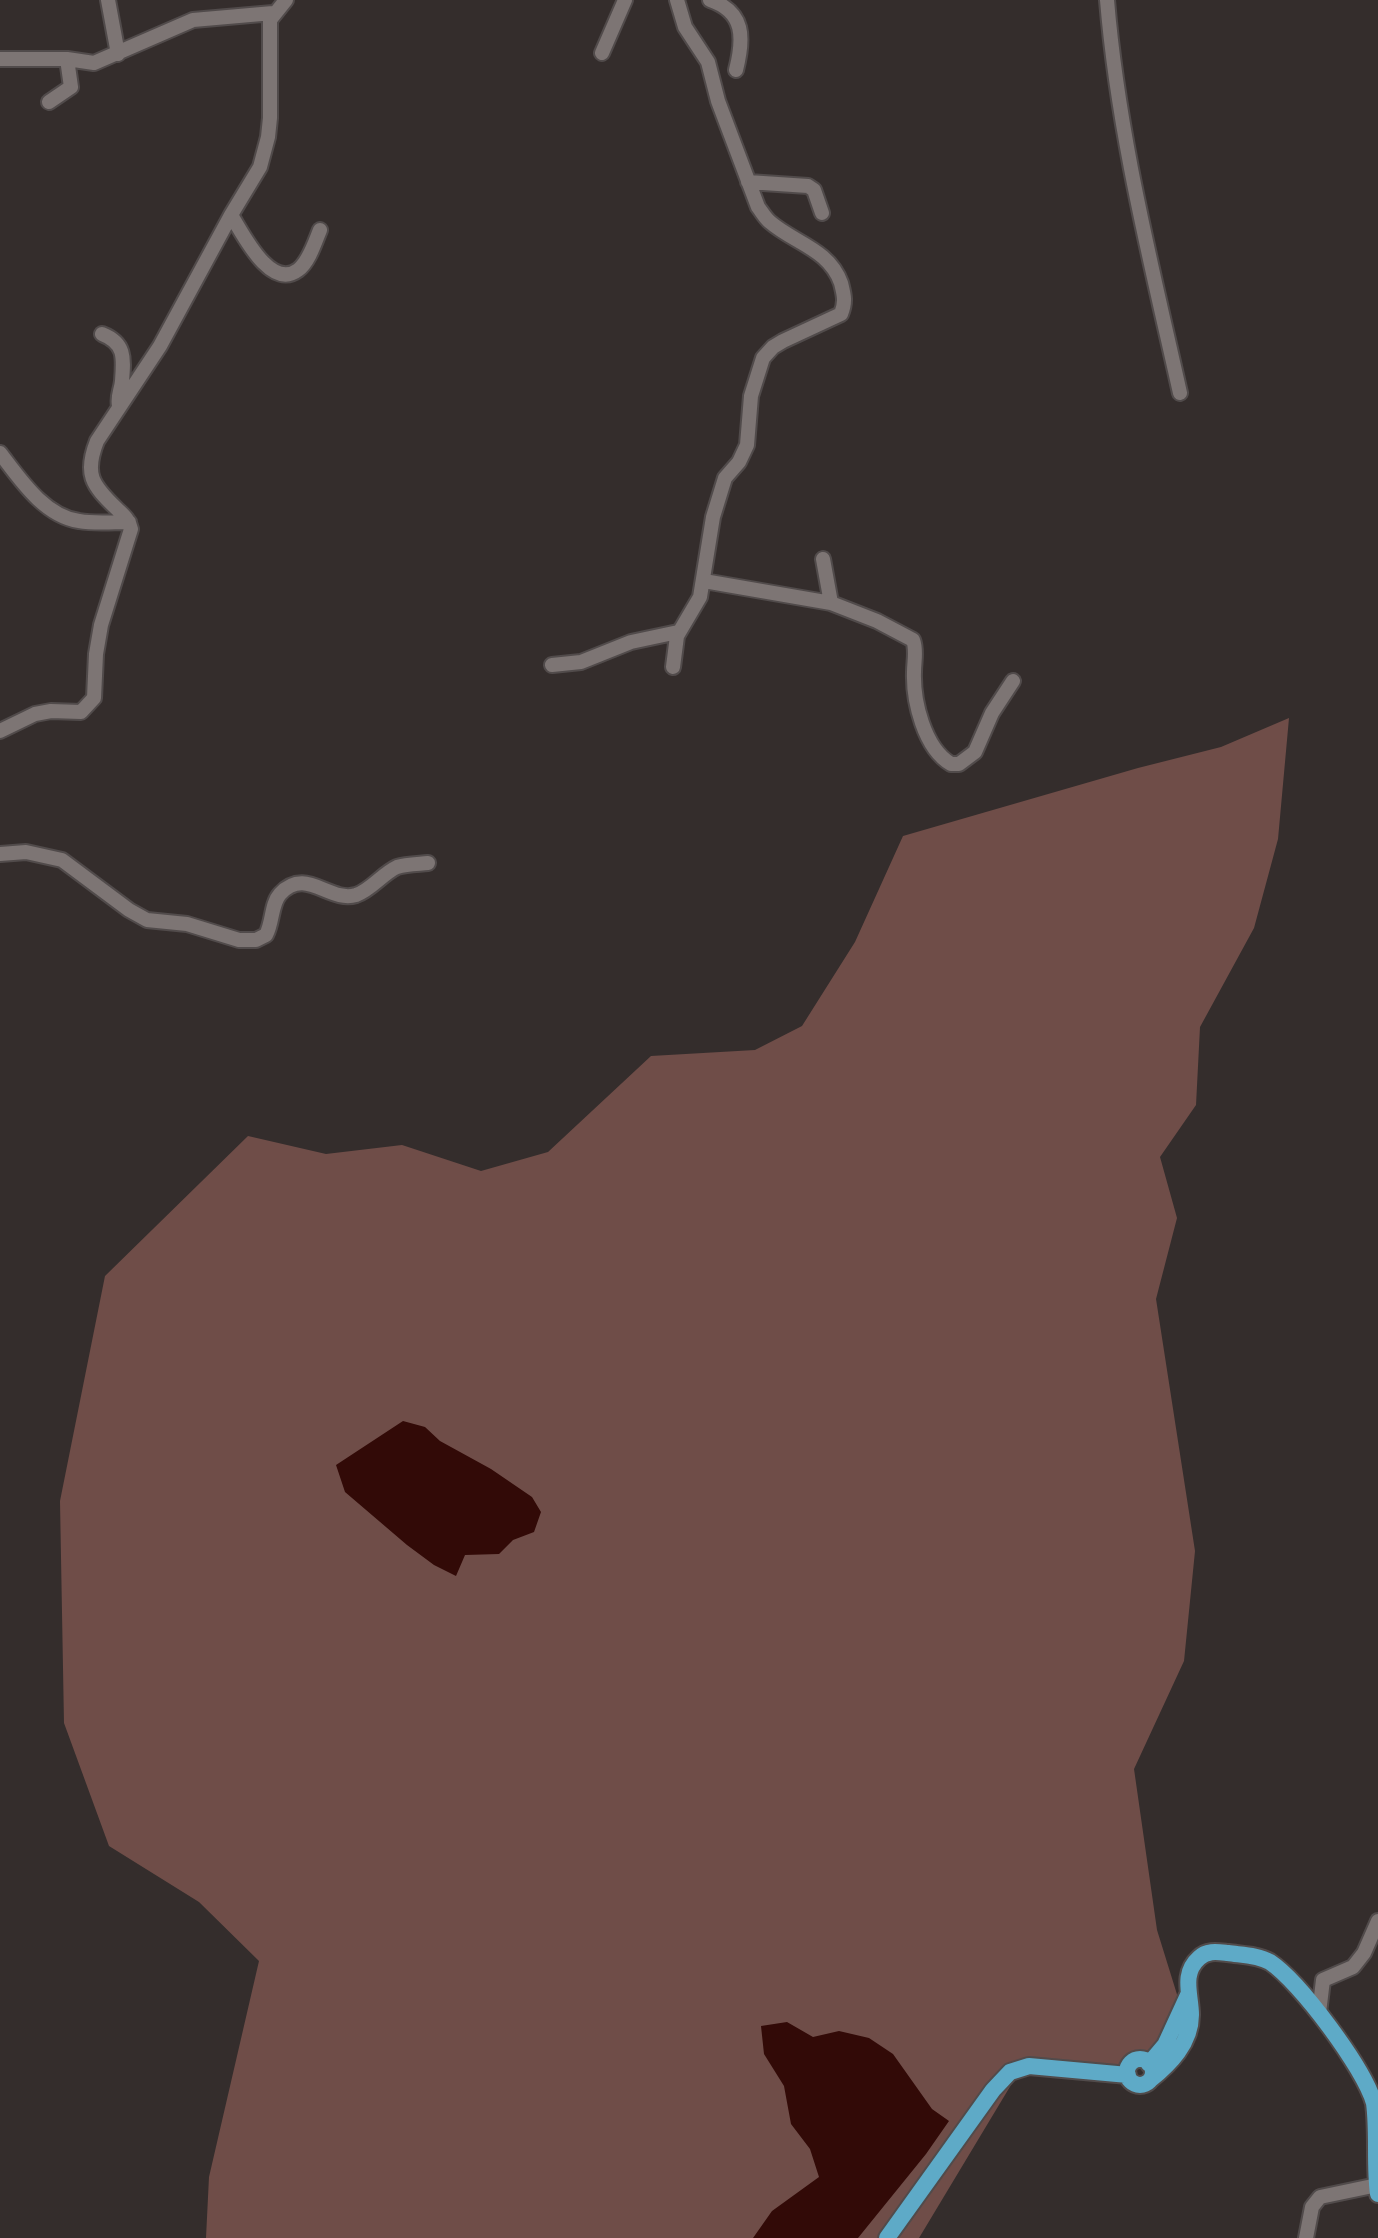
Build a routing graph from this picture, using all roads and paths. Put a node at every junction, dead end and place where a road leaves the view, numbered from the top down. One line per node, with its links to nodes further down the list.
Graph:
1 (108, 0): 9 (street)
2 (286, 0): 7 (street)
3 (625, 0): 8 (street)
4 (677, 0): 14 (street)
5 (710, 0): 12 (street)
6 (1107, 0): 19 (street)
7 (273, 13): 9 (street); 16 (street)
8 (602, 53)
9 (118, 54): 11 (street)
10 (0, 59): 11 (street)
11 (67, 59): 13 (street)
12 (736, 70)
13 (49, 102)
14 (748, 182): 15 (street); 24 (street)
15 (822, 213)
16 (231, 215): 17 (street); 20 (street)
17 (320, 230)
18 (102, 334): 20 (street)
19 (1180, 393)
20 (120, 406): 22 (street)
21 (0, 453): 22 (street)
22 (129, 522): 30 (street)
23 (823, 559): 25 (street)
24 (704, 581): 25 (street); 26 (street)
25 (831, 603): 29 (street)
26 (678, 632): 27 (street); 28 (street)
27 (552, 665)
28 (673, 667)
29 (1013, 681)
30 (0, 731)
31 (0, 854): 32 (street)
32 (428, 863)
33 (1378, 1921): 34 (street)
34 (1319, 2013): 35 (main road); 36 (main road)
35 (1377, 2190): 37 (street)
36 (887, 2238)
37 (1306, 2238)

